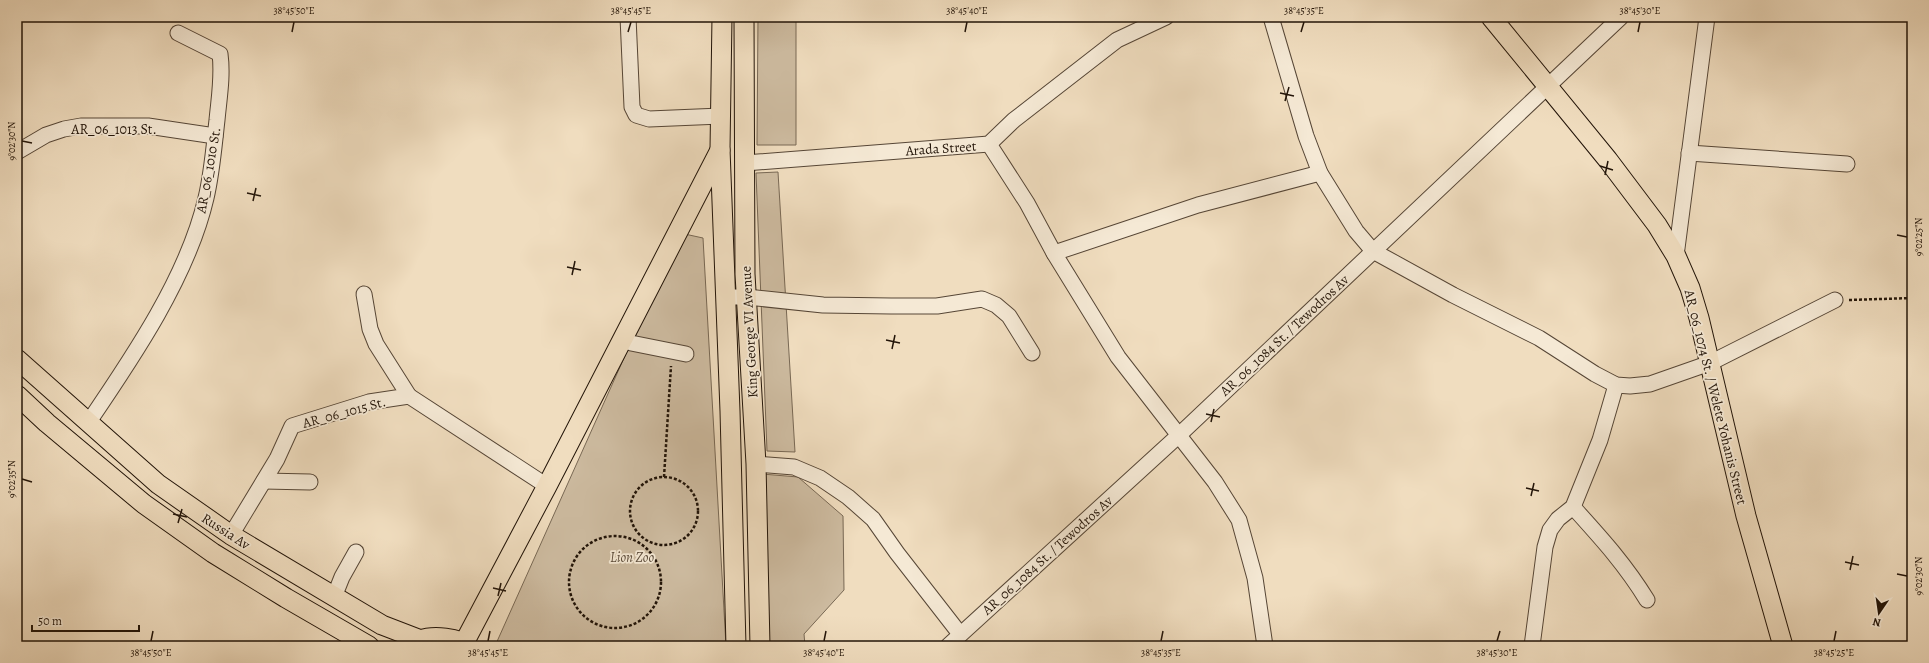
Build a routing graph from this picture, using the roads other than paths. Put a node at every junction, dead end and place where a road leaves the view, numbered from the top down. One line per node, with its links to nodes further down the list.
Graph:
1 (628, 17): 11 (street)
2 (722, 17): 11 (main road, King George VI Avenue)
3 (744, 17): 12 (main road, King George VI Avenue)
4 (1166, 17): 14 (street, Arada Street)
5 (1272, 17): 20 (street)
6 (1490, 17): 10 (main road, AR_06_1074 St. / Welete Yohanis Street)
7 (1621, 17): 10 (street, AR_06_1084 St. / Tewodros Av)
8 (1707, 17): 17 (street)
9 (178, 33): 13 (street, AR_06_1010 St.)
10 (1548, 87): 21 (street, AR_06_1084 St. / Tewodros Av); 23 (main road, AR_06_1074 St. / Welete Yohanis Street)
11 (721, 116): 15 (main road, King George VI Avenue)
12 (745, 132): 15 (main road); 18 (main road, King George VI Avenue)
13 (215, 136): 16 (street, AR_06_1013 St.); 40 (street, AR_06_1010 St.)
14 (989, 144): 18 (street, Arada Street); 22 (street)
15 (720, 149): 25 (main road, King George VI Avenue); 46 (main road)
16 (17, 152)
17 (1689, 153): 19 (street); 23 (street)
18 (745, 163): 26 (main road, King George VI Avenue)
19 (1847, 164)
20 (1320, 172): 21 (street); 22 (street)
21 (1373, 251): 33 (street); 41 (street, AR_06_1084 St. / Tewodros Av)
22 (1054, 253): 41 (street)
23 (1676, 256): 32 (main road, AR_06_1074 St. / Welete Yohanis Street)
24 (364, 294): 34 (street)
25 (726, 297): 26 (street); 38 (main road, King George VI Avenue)
26 (747, 297): 30 (street); 37 (main road, King George VI Avenue)
27 (1835, 300): 32 (street)
28 (631, 343): 29 (street)
29 (679, 352)
30 (1032, 353)
31 (17, 359): 35 (main road, Russia Av)
32 (1710, 363): 33 (street); 63 (main road, AR_06_1074 St. / Welete Yohanis Street)
33 (1616, 385): 48 (street)
34 (409, 396): 43 (street, AR_06_1015 St.); 46 (street)
35 (64, 400): 39 (main road); 40 (main road, Russia Av)
36 (19, 401): 39 (main road, Russia Av)
37 (752, 406): 38 (main road); 42 (main road, King George VI Avenue)
38 (730, 411): 58 (main road, King George VI Avenue)
39 (47, 423): 47 (main road, Russia Av)
40 (88, 423): 45 (main road, Russia Av)
41 (1178, 436): 53 (street, AR_06_1084 St. / Tewodros Av); 61 (street)
42 (756, 464): 53 (street); 59 (main road, King George VI Avenue)
43 (264, 481): 44 (street); 49 (street, AR_06_1015 St.)
44 (310, 482)
45 (158, 484): 47 (main road); 49 (main road, Russia Av)
46 (547, 486): 56 (main road)
47 (144, 504): 54 (main road, Russia Av)
48 (1573, 507): 52 (street); 62 (street)
49 (231, 535): 51 (main road, Russia Av)
50 (356, 552): 51 (street)
51 (334, 597): 55 (main road, Russia Av)
52 (1647, 600)
53 (960, 634): 60 (street, AR_06_1084 St. / Tewodros Av)
54 (352, 640): 57 (main road, Russia Av)
55 (417, 643): 56 (main road)
56 (466, 644)
57 (369, 646)
58 (736, 646)
59 (760, 646)
60 (948, 646)
61 (1265, 646)
62 (1532, 646)
63 (1783, 646)

